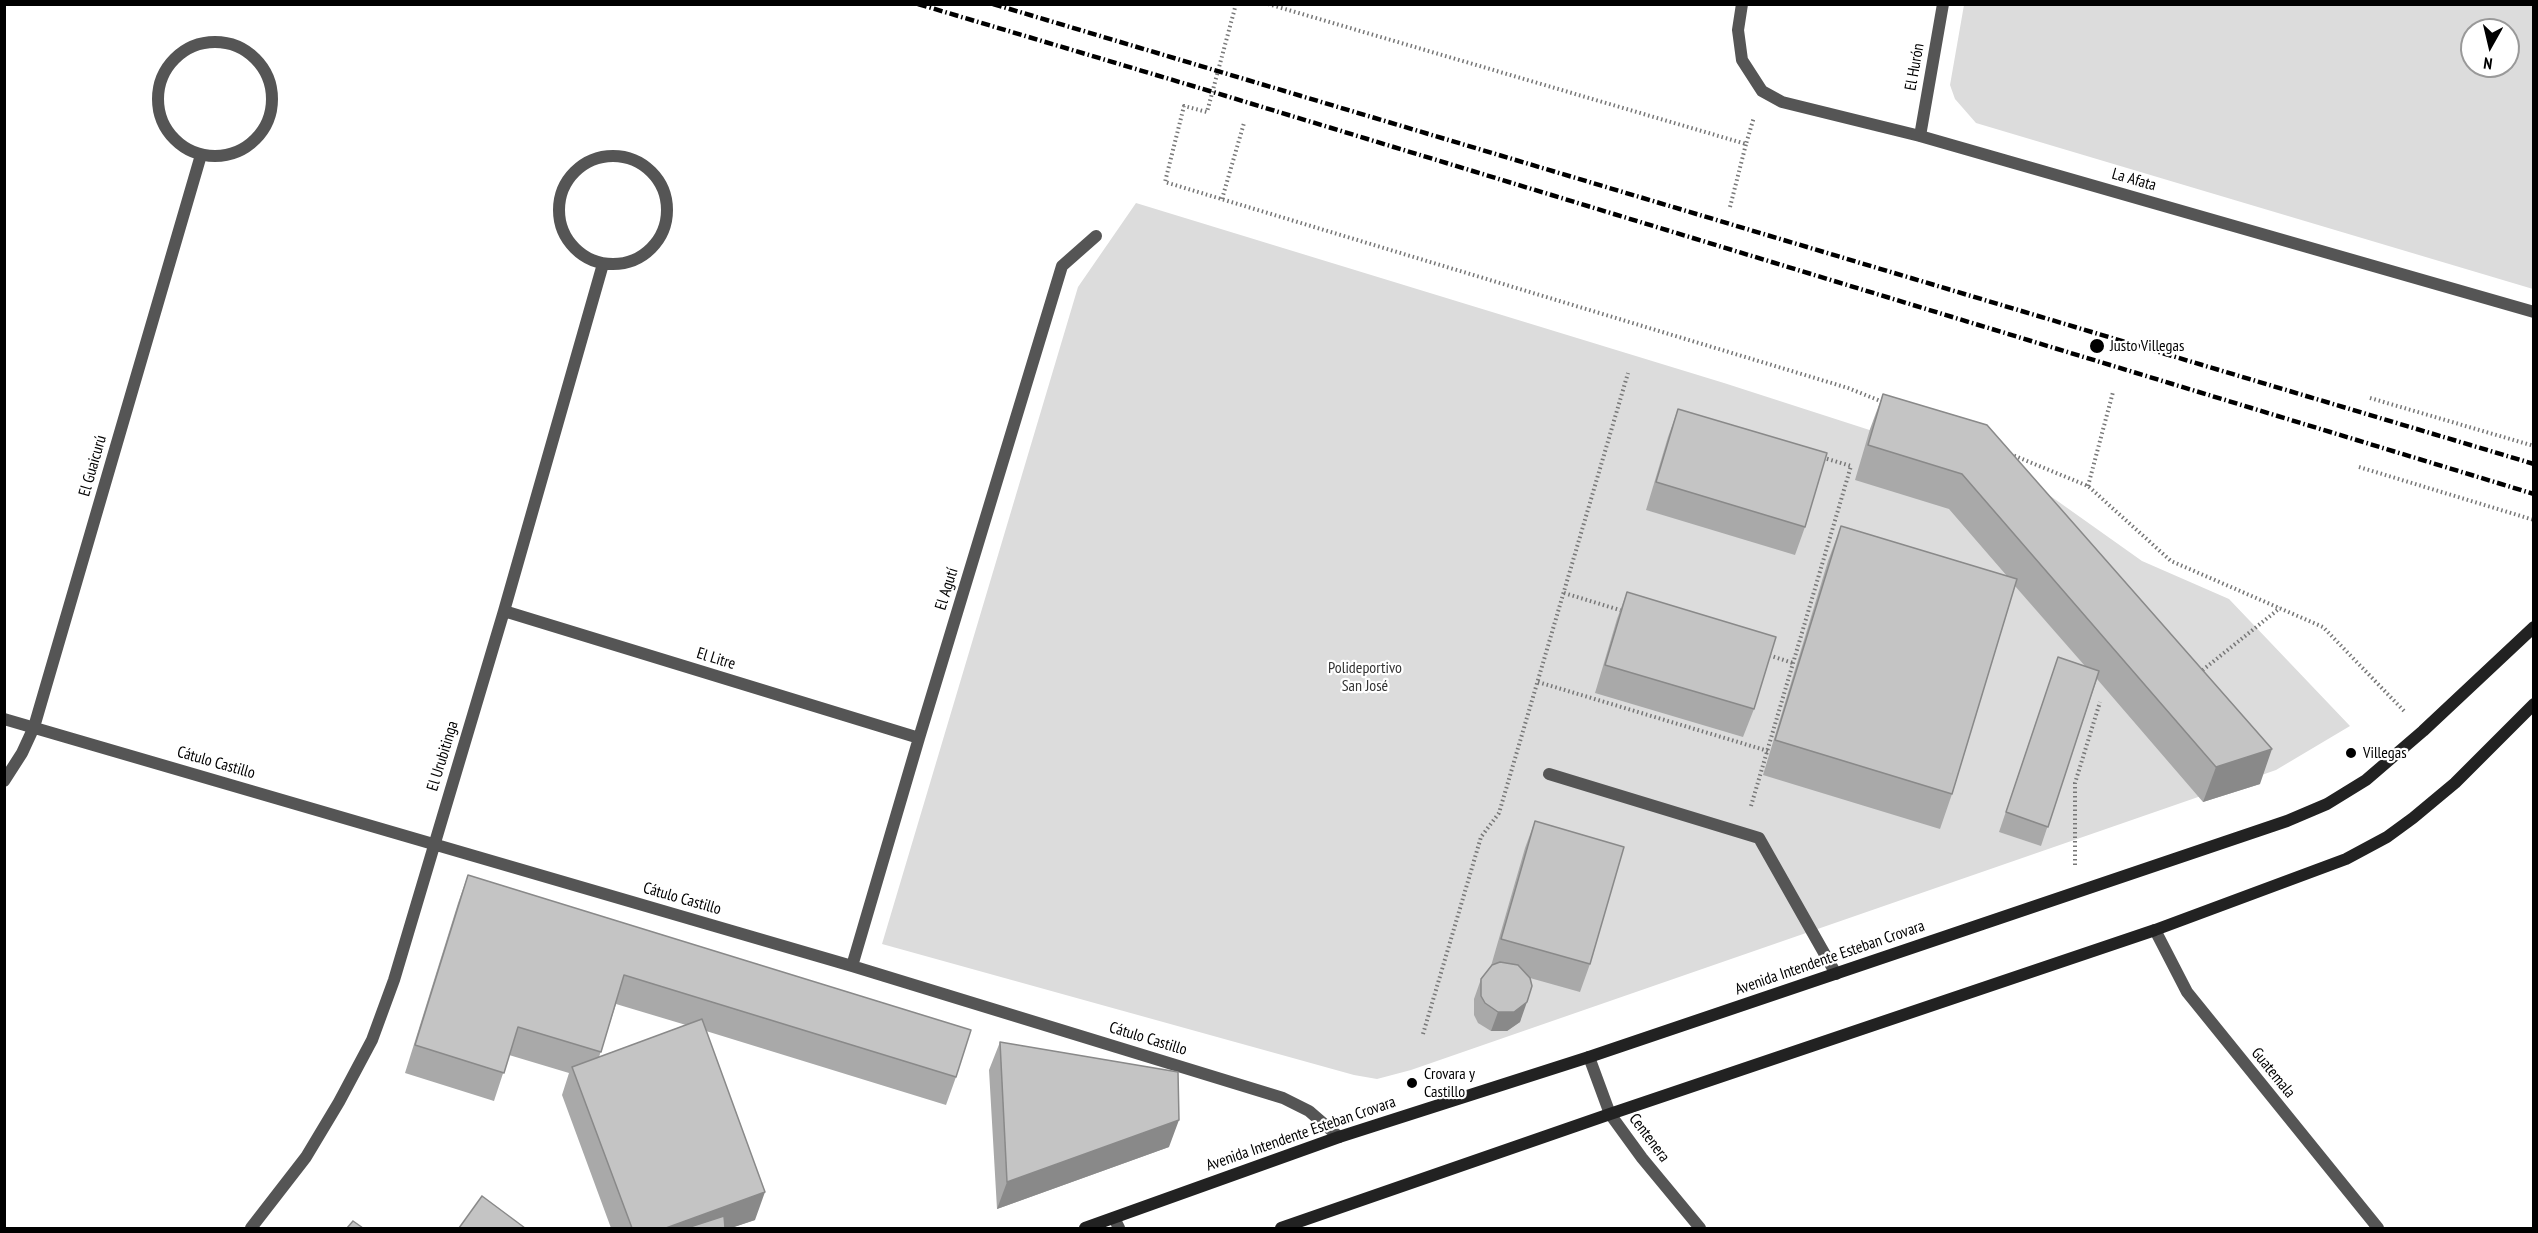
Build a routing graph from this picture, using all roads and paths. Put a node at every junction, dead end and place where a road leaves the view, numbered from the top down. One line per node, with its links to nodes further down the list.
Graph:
1 (1236, 4): 10 (path)
2 (1268, 4): 8 (path)
3 (1742, 4): 5 (street)
4 (1943, 4): 7 (street, El Hurón)
5 (1762, 91): 7 (street, La Afata); 8 (path)
6 (1244, 123): 10 (path)
7 (1920, 136): 14 (street, La Afata)
8 (1746, 144): 11 (path)
9 (201, 155): 9 (street); 37 (street, El Guaicurú)
10 (1222, 199): 18 (path)
11 (1730, 207)
12 (1096, 236): 39 (street, El Agutí)
13 (603, 264): 13 (street); 27 (street, El Urubitinga)
14 (2534, 312)
15 (1628, 373): 25 (path)
16 (2113, 392): 23 (path)
17 (2370, 398): 19 (path)
18 (1892, 406)
19 (2534, 446)
20 (2001, 450): 23 (path)
21 (1818, 456): 31 (path)
22 (2360, 467): 24 (path)
23 (2088, 486): 26 (path)
24 (2534, 520)
25 (1564, 593): 28 (path); 33 (path)
26 (2280, 608): 32 (path); 38 (path)
27 (504, 611): 39 (street, El Litre); 44 (street, El Urubitinga)
28 (1633, 614)
29 (2534, 627): 38 (main road, Avenida Intendente Esteban Crovara)
30 (1759, 652): 31 (path)
31 (1793, 663): 40 (path)
32 (2194, 677)
33 (1538, 682): 40 (path); 49 (path)
34 (2100, 702): 45 (path)
35 (2534, 704): 46 (main road)
36 (4, 719): 37 (street, Cátulo Castillo)
37 (34, 727): 42 (street, El Guaicurú); 44 (street, Cátulo Castillo)
38 (2423, 731): 45 (main road, Avenida Intendente Esteban Crovara)
39 (919, 738): 47 (street, El Agutí)
40 (1768, 751): 43 (path)
41 (1549, 774): 43 (street)
42 (4, 782)
43 (1744, 833): 48 (street)
44 (434, 843): 47 (street, Cátulo Castillo); 54 (street, El Urubitinga)
45 (2075, 893): 48 (main road, Avenida Intendente Esteban Crovara)
46 (2155, 930): 51 (main road); 58 (street, Guatemala)
47 (852, 966): 52 (street, Cátulo Castillo)
48 (1836, 974): 50 (main road, Avenida Intendente Esteban Crovara)
49 (1423, 1034)
50 (1589, 1057): 51 (street, Centenera); 52 (main road, Avenida Intendente Esteban Crovara)
51 (1610, 1114): 56 (main road); 57 (street, Centenera)
52 (1339, 1137): 53 (main road, Avenida Intendente Esteban Crovara)
53 (1117, 1223): 55 (main road, Avenida Intendente Esteban Crovara)
54 (251, 1228)
55 (1085, 1228)
56 (1281, 1228)
57 (1700, 1228)
58 (2378, 1228)

